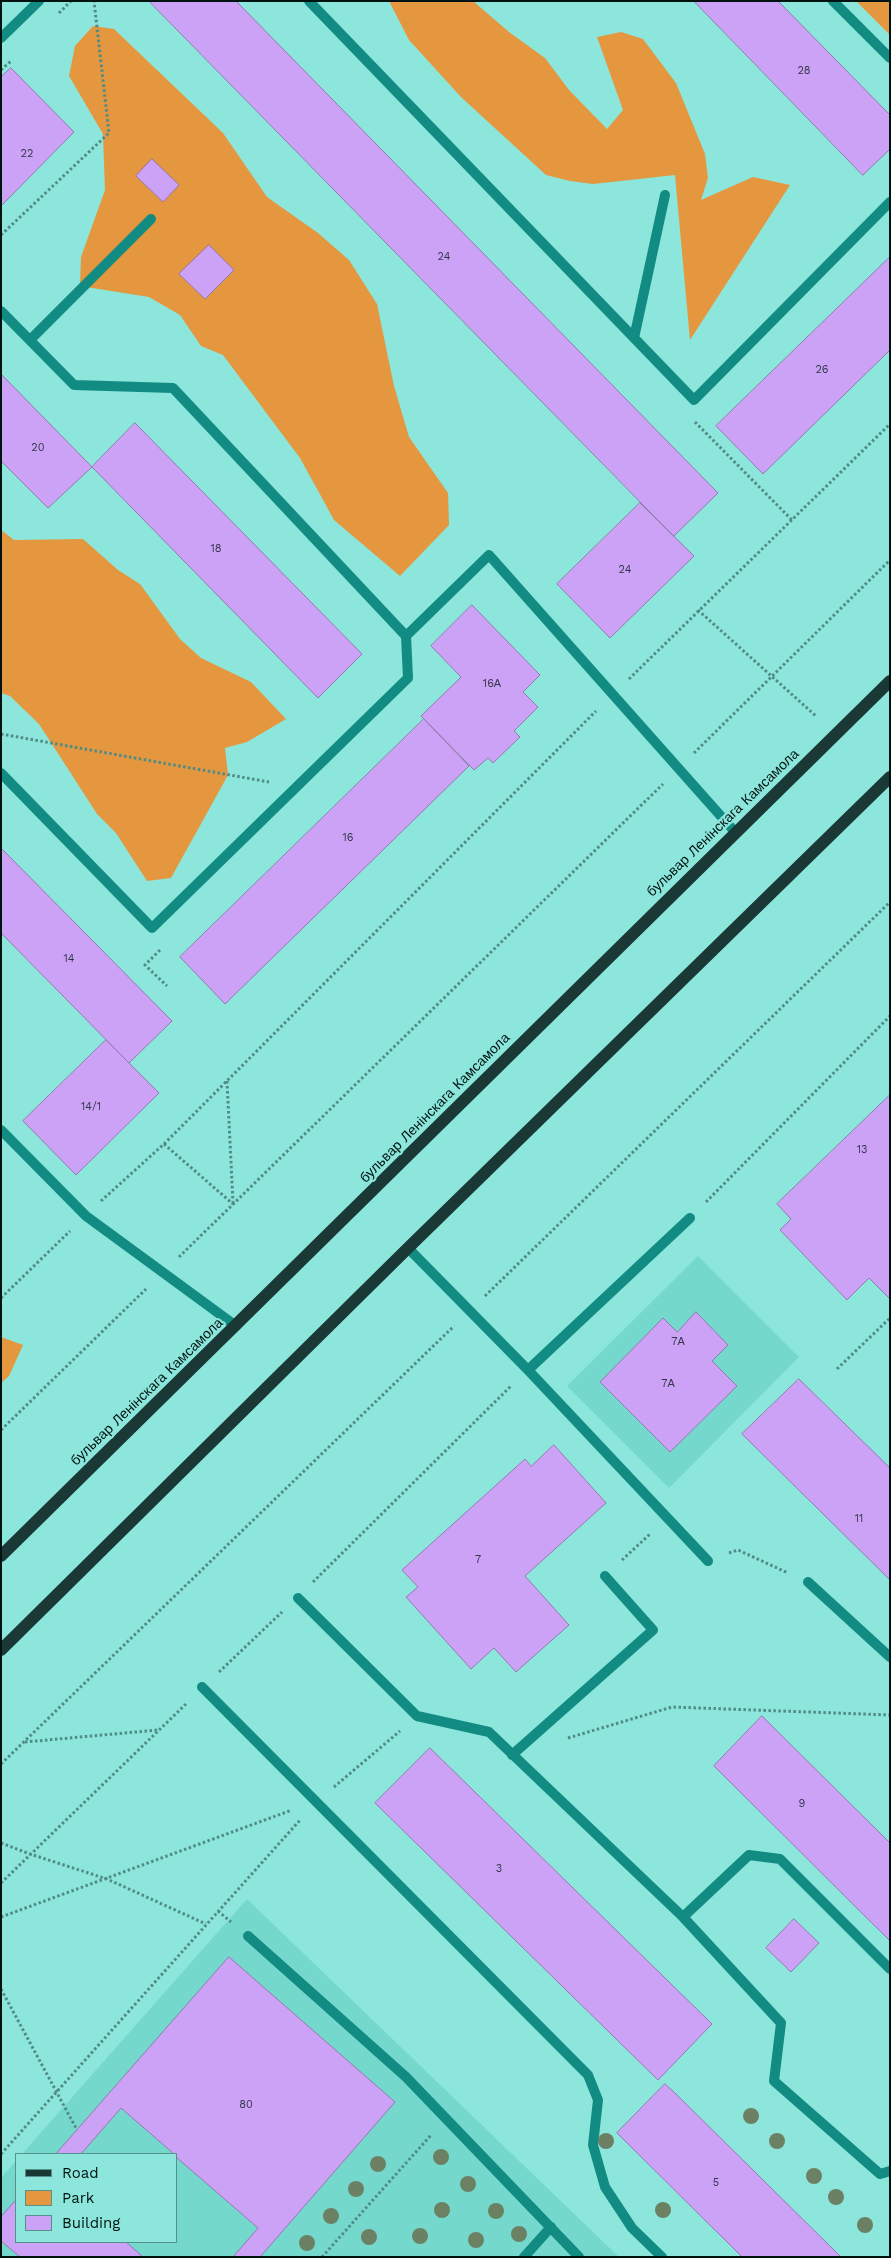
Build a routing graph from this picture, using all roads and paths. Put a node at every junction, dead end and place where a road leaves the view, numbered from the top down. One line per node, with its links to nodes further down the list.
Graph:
1 (39, 1): 5 (lane)
2 (94, 1): 10 (path)
3 (309, 1): 12 (lane)
4 (832, 1): 6 (lane)
5 (1, 38)
6 (890, 58)
7 (665, 195): 12 (lane)
8 (890, 202): 14 (lane)
9 (151, 219): 13 (lane)
10 (1, 236)
11 (1, 311): 13 (lane)
12 (634, 338): 14 (lane)
13 (30, 340): 19 (lane)
14 (694, 400): 16 (path)
15 (890, 424): 16 (path)
16 (792, 520): 18 (path)
17 (890, 560): 20 (path)
18 (698, 610): 20 (path); 22 (path)
19 (406, 636): 22 (lane); 28 (lane)
20 (772, 676): 23 (path); 25 (path)
21 (890, 681): 29 (main road, бульвар Ленінскага Камсамола)
22 (612, 695): 25 (lane); 34 (path)
23 (817, 717)
24 (1, 734): 28 (path)
25 (677, 770): 29 (lane); 37 (path)
26 (1, 773): 28 (lane)
27 (890, 777): 40 (main road)
28 (296, 787)
29 (735, 832): 45 (main road, бульвар Ленінскага Камсамола)
30 (890, 902): 43 (path)
31 (161, 948): 32 (path)
32 (167, 986)
33 (890, 1016): 39 (path)
34 (227, 1080): 36 (path); 37 (path)
35 (1, 1130): 38 (lane)
36 (164, 1144): 37 (path); 38 (path)
37 (234, 1204): 41 (path)
38 (86, 1216): 41 (lane); 42 (path)
39 (690, 1218): 47 (lane)
40 (408, 1248): 43 (lane); 55 (main road)
41 (162, 1273): 45 (lane); 48 (path)
42 (1, 1298)
43 (470, 1311): 47 (lane); 62 (path)
44 (890, 1318): 46 (path)
45 (236, 1326): 50 (main road, бульвар Ленінскага Камсамола)
46 (837, 1369)
47 (528, 1370): 49 (lane); 54 (path)
48 (1, 1430)
49 (667, 1518): 51 (lane); 52 (path)
50 (1, 1556)
51 (708, 1561): 53 (path)
52 (605, 1576): 63 (lane)
53 (808, 1582): 56 (lane)
54 (298, 1598): 57 (path); 59 (lane)
55 (1, 1650)
56 (890, 1657)
57 (202, 1687): 60 (path); 65 (lane)
58 (890, 1715): 61 (path)
59 (417, 1716): 63 (lane); 65 (path)
60 (158, 1730): 62 (path); 67 (path)
61 (559, 1740)
62 (24, 1742): 64 (path)
63 (512, 1755): 71 (lane)
64 (1, 1764)
65 (316, 1801): 68 (path); 72 (path); 85 (lane)
66 (1, 1843): 67 (path)
67 (30, 1854): 68 (path); 69 (path)
68 (107, 1879): 70 (path); 72 (path)
69 (1, 1882)
70 (1, 1918)
71 (682, 1918): 74 (lane); 80 (lane)
72 (206, 1924): 76 (path)
73 (248, 1936): 81 (lane)
74 (890, 1969)
75 (1, 1989): 76 (path)
76 (58, 2091): 77 (path); 79 (path)
77 (77, 2130)
78 (422, 2145): 82 (path)
79 (1, 2154)
80 (890, 2171)
81 (551, 2228): 83 (lane); 84 (lane)
82 (322, 2257)
83 (524, 2257)
84 (579, 2257)
85 (662, 2257)

